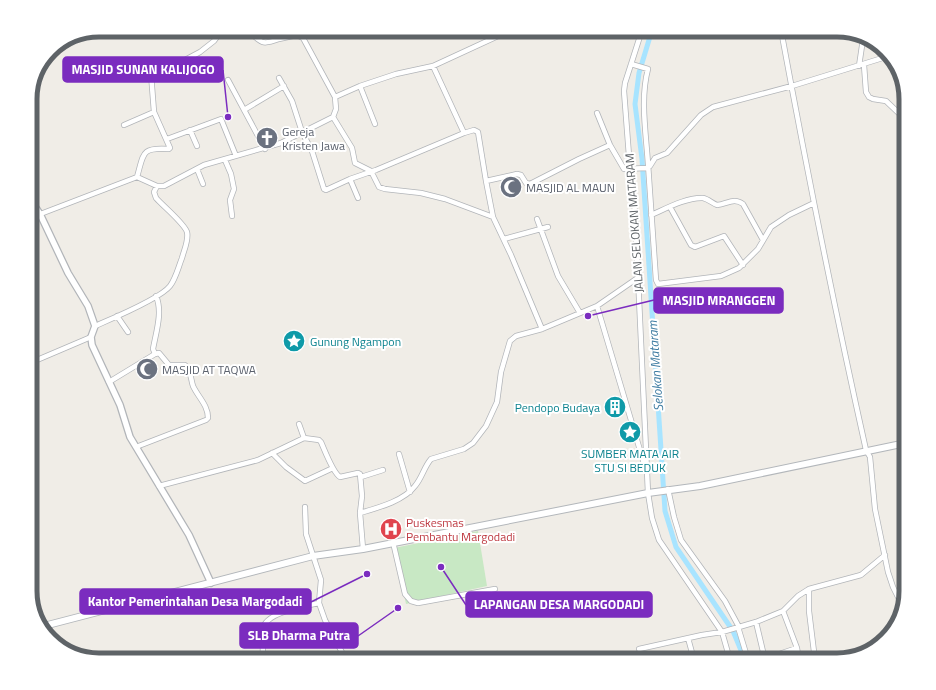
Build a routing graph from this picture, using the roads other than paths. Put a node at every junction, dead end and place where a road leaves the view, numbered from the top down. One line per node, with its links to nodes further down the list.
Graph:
1 (217, 37): 22 (street)
2 (255, 37): 9 (street)
3 (276, 37): 9 (street)
4 (291, 37): 9 (street)
5 (300, 37): 20 (street)
6 (496, 37): 14 (street)
7 (640, 37): 12 (street, JALAN SELOKAN MATARAM)
8 (782, 37): 19 (street)
9 (279, 39)
10 (863, 43): 13 (street)
11 (884, 58): 13 (street)
12 (630, 64): 37 (street); 39 (street, JALAN SELOKAN MATARAM)
13 (862, 65): 19 (street); 24 (street)
14 (433, 66): 18 (street); 30 (street)
15 (279, 78): 17 (street)
16 (228, 80): 21 (street)
17 (284, 86): 21 (street); 29 (street)
18 (360, 86): 20 (street); 26 (street)
19 (792, 86): 37 (street); 47 (street)
20 (335, 97): 25 (street)
21 (244, 110): 34 (street)
22 (154, 112): 27 (street); 31 (street)
23 (596, 113): 32 (street)
24 (899, 113)
25 (333, 117): 29 (street); 40 (street)
26 (375, 124)
27 (124, 126)
28 (190, 130): 31 (street); 33 (street); 35 (street)
29 (302, 132): 34 (street); 42 (street)
30 (464, 133): 40 (street); 43 (street)
31 (167, 139): 41 (street)
32 (610, 145): 39 (street); 43 (street)
33 (197, 146)
34 (265, 149): 35 (street)
35 (236, 156): 36 (street)
36 (225, 160): 38 (street); 53 (street)
37 (647, 168): 39 (street); 52 (street)
38 (197, 169): 44 (street); 45 (street)
39 (630, 169): 61 (street, JALAN SELOKAN MATARAM)
40 (371, 171): 42 (street); 54 (street)
41 (137, 177): 45 (street); 50 (street)
42 (350, 179): 46 (street)
43 (486, 181): 54 (street)
44 (203, 184)
45 (157, 186): 62 (street)
46 (358, 198)
47 (814, 203): 59 (street); 77 (street)
48 (670, 207): 52 (street); 59 (street); 60 (street)
49 (37, 210): 50 (street)
50 (40, 214): 51 (street); 66 (street)
51 (37, 215)
52 (651, 215): 60 (street)
53 (232, 216)
54 (493, 217): 58 (street)
55 (537, 219): 56 (street)
56 (540, 227): 57 (street); 58 (street); 64 (street)
57 (548, 227)
58 (504, 239): 67 (street)
59 (763, 240): 60 (street)
60 (743, 265)
61 (639, 277): 63 (street); 82 (street, JALAN SELOKAN MATARAM)
62 (156, 296): 65 (street); 70 (street)
63 (597, 306): 64 (street); 82 (street)
64 (580, 313): 67 (street)
65 (117, 316): 66 (street); 68 (street)
66 (95, 326): 69 (street)
67 (542, 329): 86 (street)
68 (128, 332)
69 (91, 337): 71 (street); 72 (street)
70 (155, 354): 72 (street); 76 (street)
71 (37, 360)
72 (110, 382): 76 (street)
73 (299, 424): 74 (street)
74 (304, 438): 78 (street); 80 (street)
75 (899, 444): 77 (main road)
76 (136, 447): 84 (street)
77 (866, 450): 85 (main road); 92 (street)
78 (272, 453): 80 (street); 84 (street)
79 (399, 454): 86 (street)
80 (333, 468): 83 (street)
81 (383, 470): 83 (street)
82 (648, 474): 87 (street, JALAN SELOKAN MATARAM)
83 (361, 476): 89 (street)
84 (159, 486): 94 (street)
85 (667, 490): 87 (main road); 102 (street)
86 (410, 492): 89 (street)
87 (651, 493): 90 (main road); 103 (street, JALAN SELOKAN MATARAM)
88 (305, 507): 93 (street)
89 (360, 513): 91 (street)
90 (393, 542): 91 (main road); 95 (street)
91 (363, 549): 93 (main road)
92 (885, 555): 96 (street); 97 (street)
93 (313, 556): 94 (main road); 98 (street)
94 (211, 583): 101 (main road)
95 (495, 589)
96 (809, 589): 99 (street); 115 (street)
97 (898, 597)
98 (319, 603): 107 (street); 108 (street)
99 (783, 611): 100 (street); 105 (street)
100 (756, 622): 102 (street); 112 (street)
101 (47, 625)
102 (738, 627): 103 (street); 111 (street)
103 (722, 632): 104 (street); 110 (street, JALAN SELOKAN MATARAM)
104 (688, 638): 106 (street); 109 (street)
105 (797, 648): 113 (street); 114 (street)
106 (639, 649)
107 (263, 653)
108 (342, 653)
109 (692, 653)
110 (728, 653)
111 (746, 653)
112 (763, 653)
113 (783, 653)
114 (798, 653)
115 (814, 653)

